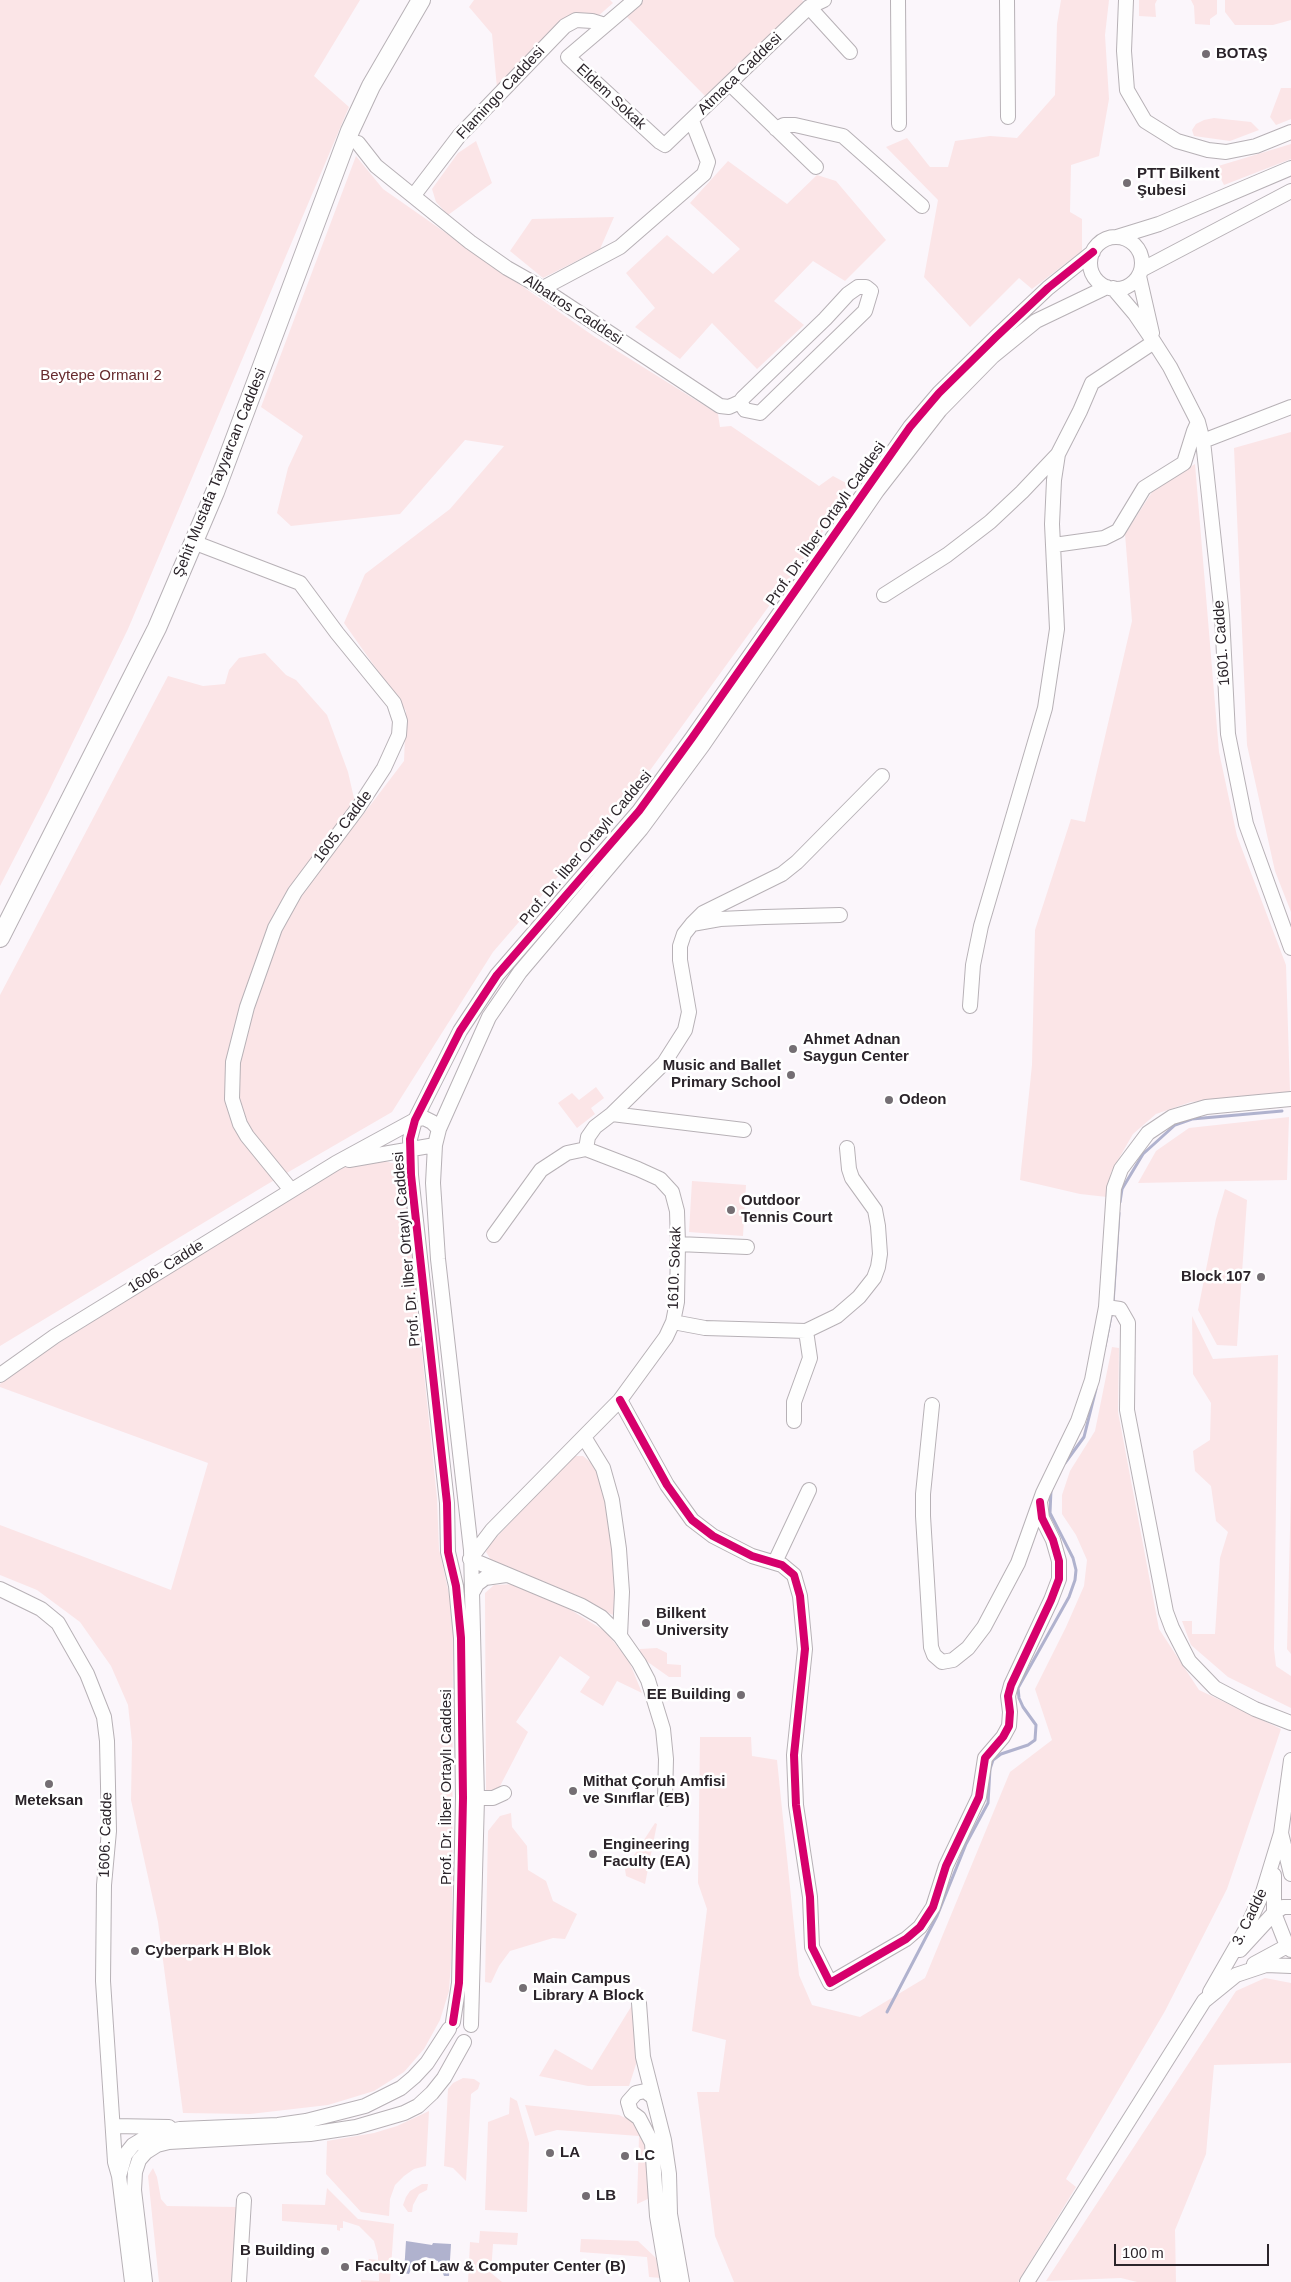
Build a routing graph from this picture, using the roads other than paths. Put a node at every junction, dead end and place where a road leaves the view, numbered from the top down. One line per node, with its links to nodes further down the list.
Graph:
1 (421, 0): 35 (main road, Şehit Mustafa Tayyarcan Caddesi)
2 (823, 0): 7 (street, Atmaca Caddesi)
3 (898, 0): 13 (street)
4 (1006, 0): 11 (street)
5 (1126, 0): 15 (street)
6 (629, 2): 8 (street)
7 (809, 7): 9 (street); 10 (street, Atmaca Caddesi)
8 (605, 25): 12 (street, Eldem Sokak); 21 (street, Flamingo Caddesi)
9 (850, 52)
10 (730, 84): 12 (street, Atmaca Caddesi); 14 (street)
11 (1008, 117)
12 (692, 120): 27 (street, Atmaca Caddesi)
13 (899, 124)
14 (776, 129): 17 (street); 22 (street)
15 (1291, 132)
16 (358, 144): 21 (street, Albatros Caddesi)
17 (816, 167)
18 (1290, 172): 20 (street, Prof. Dr. İlber Ortaylı Caddesi)
19 (1291, 191): 23 (street, Prof. Dr. İlber Ortaylı Caddesi)
20 (1230, 194): 23 (street); 24 (street, Prof. Dr. İlber Ortaylı Caddesi)
21 (414, 195): 27 (street, Albatros Caddesi)
22 (922, 206)
23 (1242, 215): 26 (street, Prof. Dr. İlber Ortaylı Caddesi)
24 (1117, 236): 25 (street, Prof. Dr. İlber Ortaylı Caddesi); 26 (street)
25 (1092, 252): 28 (street); 46 (street, Prof. Dr. İlber Ortaylı Caddesi)
26 (1140, 273): 28 (street, Prof. Dr. İlber Ortaylı Caddesi); 29 (street, 1601. Cadde)
27 (543, 288): 30 (street, Albatros Caddesi)
28 (1110, 288): 29 (street, 1601. Cadde); 47 (street, Prof. Dr. İlber Ortaylı Caddesi)
29 (1154, 342): 32 (street, 1601. Cadde); 34 (street)
30 (740, 402): 30 (street)
31 (1291, 407): 33 (street)
32 (1198, 422): 33 (street, 1601. Cadde); 36 (street)
33 (1204, 441): 42 (street, 1601. Cadde)
34 (1058, 454): 36 (street); 37 (street)
35 (193, 542): 41 (main road, Şehit Mustafa Tayyarcan Caddesi); 54 (street, 1605. Cadde)
36 (1054, 545): 43 (street)
37 (884, 595)
38 (882, 776): 40 (street)
39 (840, 915): 40 (street)
40 (692, 924): 45 (street)
41 (0, 938)
42 (1291, 948)
43 (970, 1006)
44 (1291, 1099): 58 (street)
45 (612, 1114): 48 (street); 52 (street)
46 (415, 1120): 47 (street); 50 (street, Prof. Dr. İlber Ortaylı Caddesi); 53 (street, 1606. Cadde)
47 (438, 1129): 49 (street, Prof. Dr. İlber Ortaylı Caddesi)
48 (744, 1130)
49 (435, 1145): 50 (street, Prof. Dr. İlber Ortaylı Caddesi); 68 (street, Prof. Dr. İlber Ortaylı Caddesi)
50 (411, 1148): 53 (street, 1606. Cadde); 69 (street, Prof. Dr. İlber Ortaylı Caddesi)
51 (848, 1148): 60 (street)
52 (586, 1149): 55 (street); 56 (street, 1610. Sokak)
53 (336, 1163): 54 (street, 1606. Cadde)
54 (292, 1190): 61 (street, 1606. Cadde)
55 (494, 1235)
56 (678, 1244): 57 (street); 59 (street, 1610. Sokak)
57 (747, 1247)
58 (1112, 1308): 67 (street); 76 (street)
59 (672, 1322): 60 (street); 62 (street, 1610. Sokak)
60 (806, 1331): 64 (street)
61 (0, 1375)
62 (620, 1400): 65 (street, 1610. Sokak); 70 (street)
63 (932, 1405): 67 (street)
64 (794, 1421)
65 (584, 1437): 68 (street, 1610. Sokak); 75 (street)
66 (809, 1490): 70 (street)
67 (1040, 1502): 70 (street)
68 (473, 1547): 69 (street); 69 (street); 71 (street); 71 (street); 74 (street, Prof. Dr. İlber Ortaylı Caddesi)
69 (449, 1556): 79 (street, Prof. Dr. İlber Ortaylı Caddesi)
70 (775, 1562)
71 (485, 1565): 72 (street)
72 (509, 1575): 74 (street); 75 (street)
73 (0, 1589): 101 (street, 1606. Cadde)
74 (472, 1593): 80 (street, Prof. Dr. İlber Ortaylı Caddesi)
75 (620, 1636): 81 (street)
76 (1291, 1723)
77 (1291, 1760): 82 (street)
78 (504, 1793): 80 (street)
79 (462, 1798): 80 (street); 85 (street, Prof. Dr. İlber Ortaylı Caddesi)
80 (477, 1798): 85 (street, Prof. Dr. İlber Ortaylı Caddesi)
81 (665, 1800)
82 (1281, 1833): 83 (street, 3. Cadde); 84 (street)
83 (1273, 1863): 87 (street, 3. Cadde); 90 (street, 3. Cadde)
84 (1291, 1874)
85 (468, 1890): 94 (street, Prof. Dr. İlber Ortaylı Caddesi); 95 (street, Prof. Dr. İlber Ortaylı Caddesi)
86 (1291, 1907): 87 (street, 3. Cadde)
87 (1274, 1913): 88 (street, 3. Cadde); 90 (street, 3. Cadde)
88 (1290, 1947): 91 (street, 3. Cadde)
89 (1291, 1966): 91 (street)
90 (1223, 1969): 92 (street, 3. Cadde)
91 (1236, 1975): 92 (street)
92 (1204, 2001): 110 (street, 3. Cadde)
93 (639, 2003): 97 (street)
94 (471, 2025): 95 (street); 96 (street, Prof. Dr. İlber Ortaylı Caddesi)
95 (451, 2026): 96 (street); 102 (street, Prof. Dr. İlber Ortaylı Caddesi)
96 (464, 2042): 106 (street, Prof. Dr. İlber Ortaylı Caddesi)
97 (643, 2057): 98 (street); 99 (street)
98 (636, 2093): 99 (street); 100 (street)
99 (654, 2102): 100 (street); 109 (street)
100 (639, 2118): 108 (street)
101 (113, 2126): 102 (street); 103 (street, 1606. Cadde)
102 (180, 2129): 103 (street, Prof. Dr. İlber Ortaylı Caddesi)
103 (119, 2176): 105 (street, Prof. Dr. İlber Ortaylı Caddesi)
104 (244, 2200): 107 (street)
105 (132, 2282)
106 (146, 2282)
107 (239, 2282)
108 (668, 2282)
109 (682, 2282)
110 (1027, 2282)

